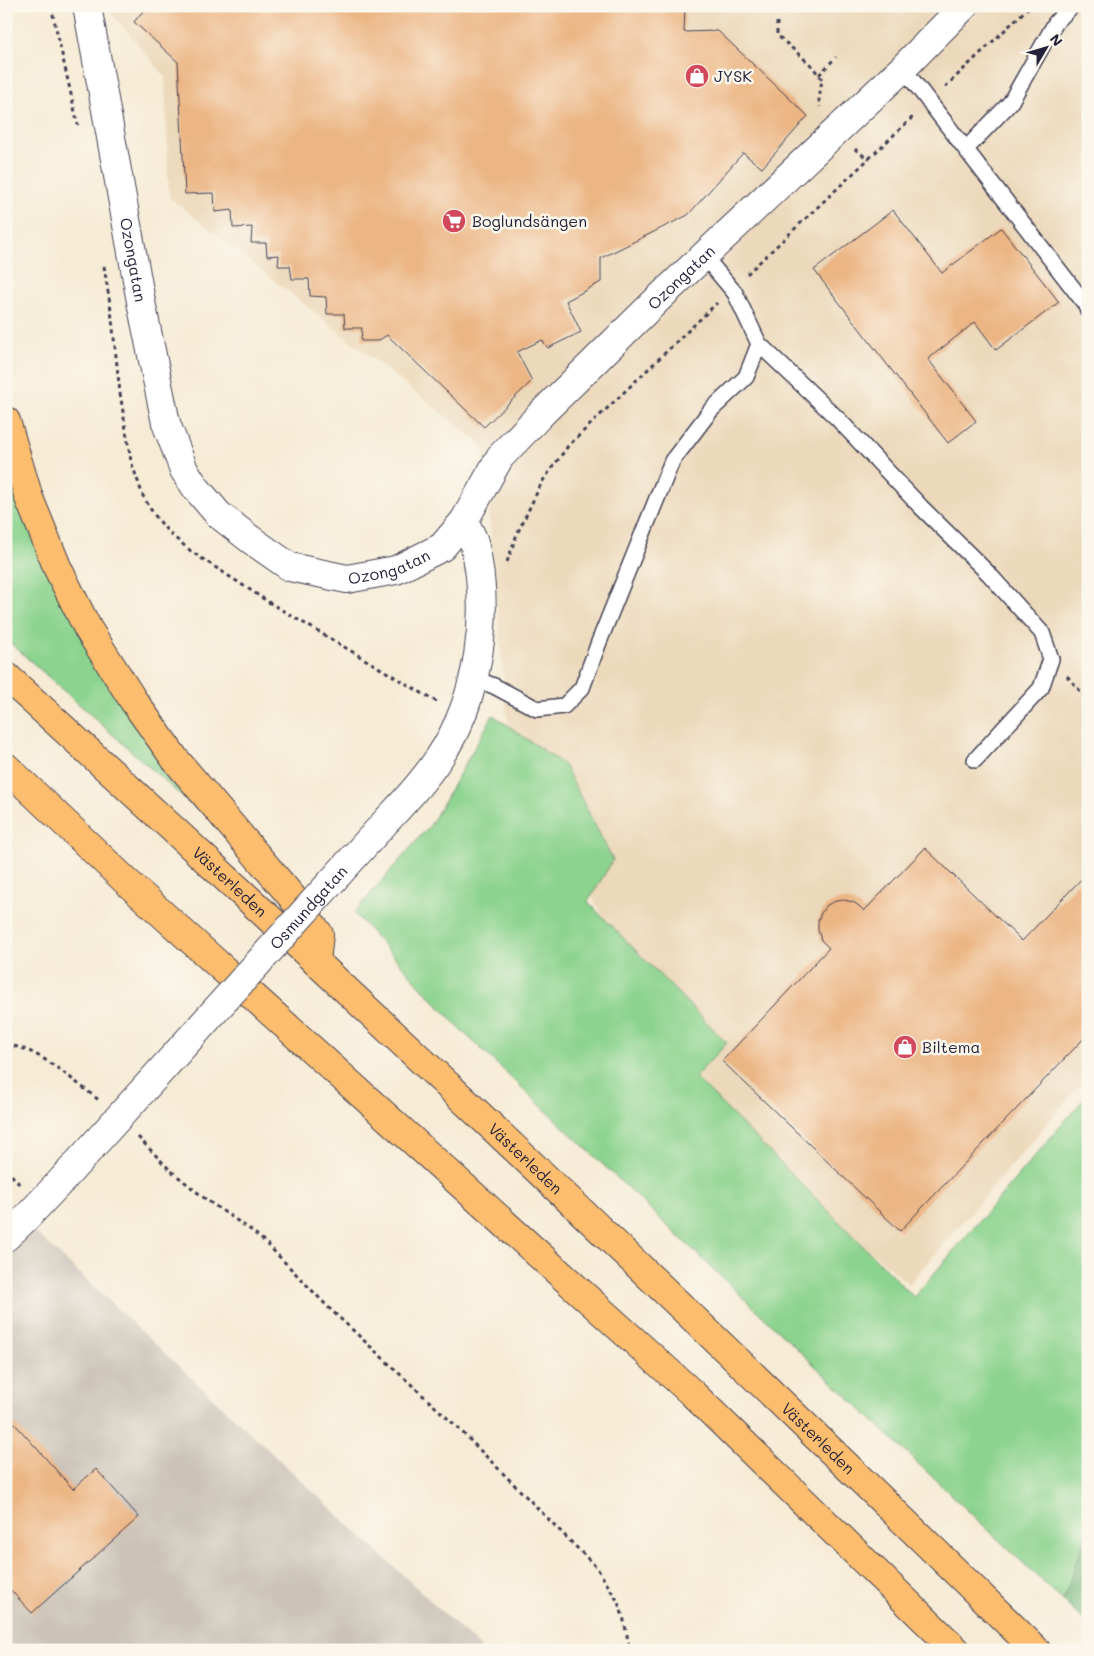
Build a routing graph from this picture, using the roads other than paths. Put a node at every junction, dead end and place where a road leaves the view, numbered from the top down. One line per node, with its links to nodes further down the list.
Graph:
1 (87, 6): 10 (street, Ozongatan)
2 (1072, 6): 5 (lane)
3 (955, 10): 4 (street, Ozongatan)
4 (903, 68): 5 (lane); 6 (street, Ozongatan)
5 (966, 149): 7 (lane)
6 (703, 255): 8 (lane); 10 (street, Ozongatan)
7 (1088, 312)
8 (759, 344): 12 (lane); 13 (lane)
9 (6, 421): 17 (highway)
10 (464, 521): 12 (street, Osmundgatan)
11 (6, 676): 17 (highway, Västerleden)
12 (473, 678): 18 (street, Osmundgatan, bridge)
13 (975, 760)
14 (6, 767): 16 (highway)
15 (6, 791): 16 (highway)
16 (128, 883): 19 (highway)
17 (316, 962): 20 (highway, Västerleden)
18 (6, 1237)
19 (956, 1650)
20 (1036, 1650)

